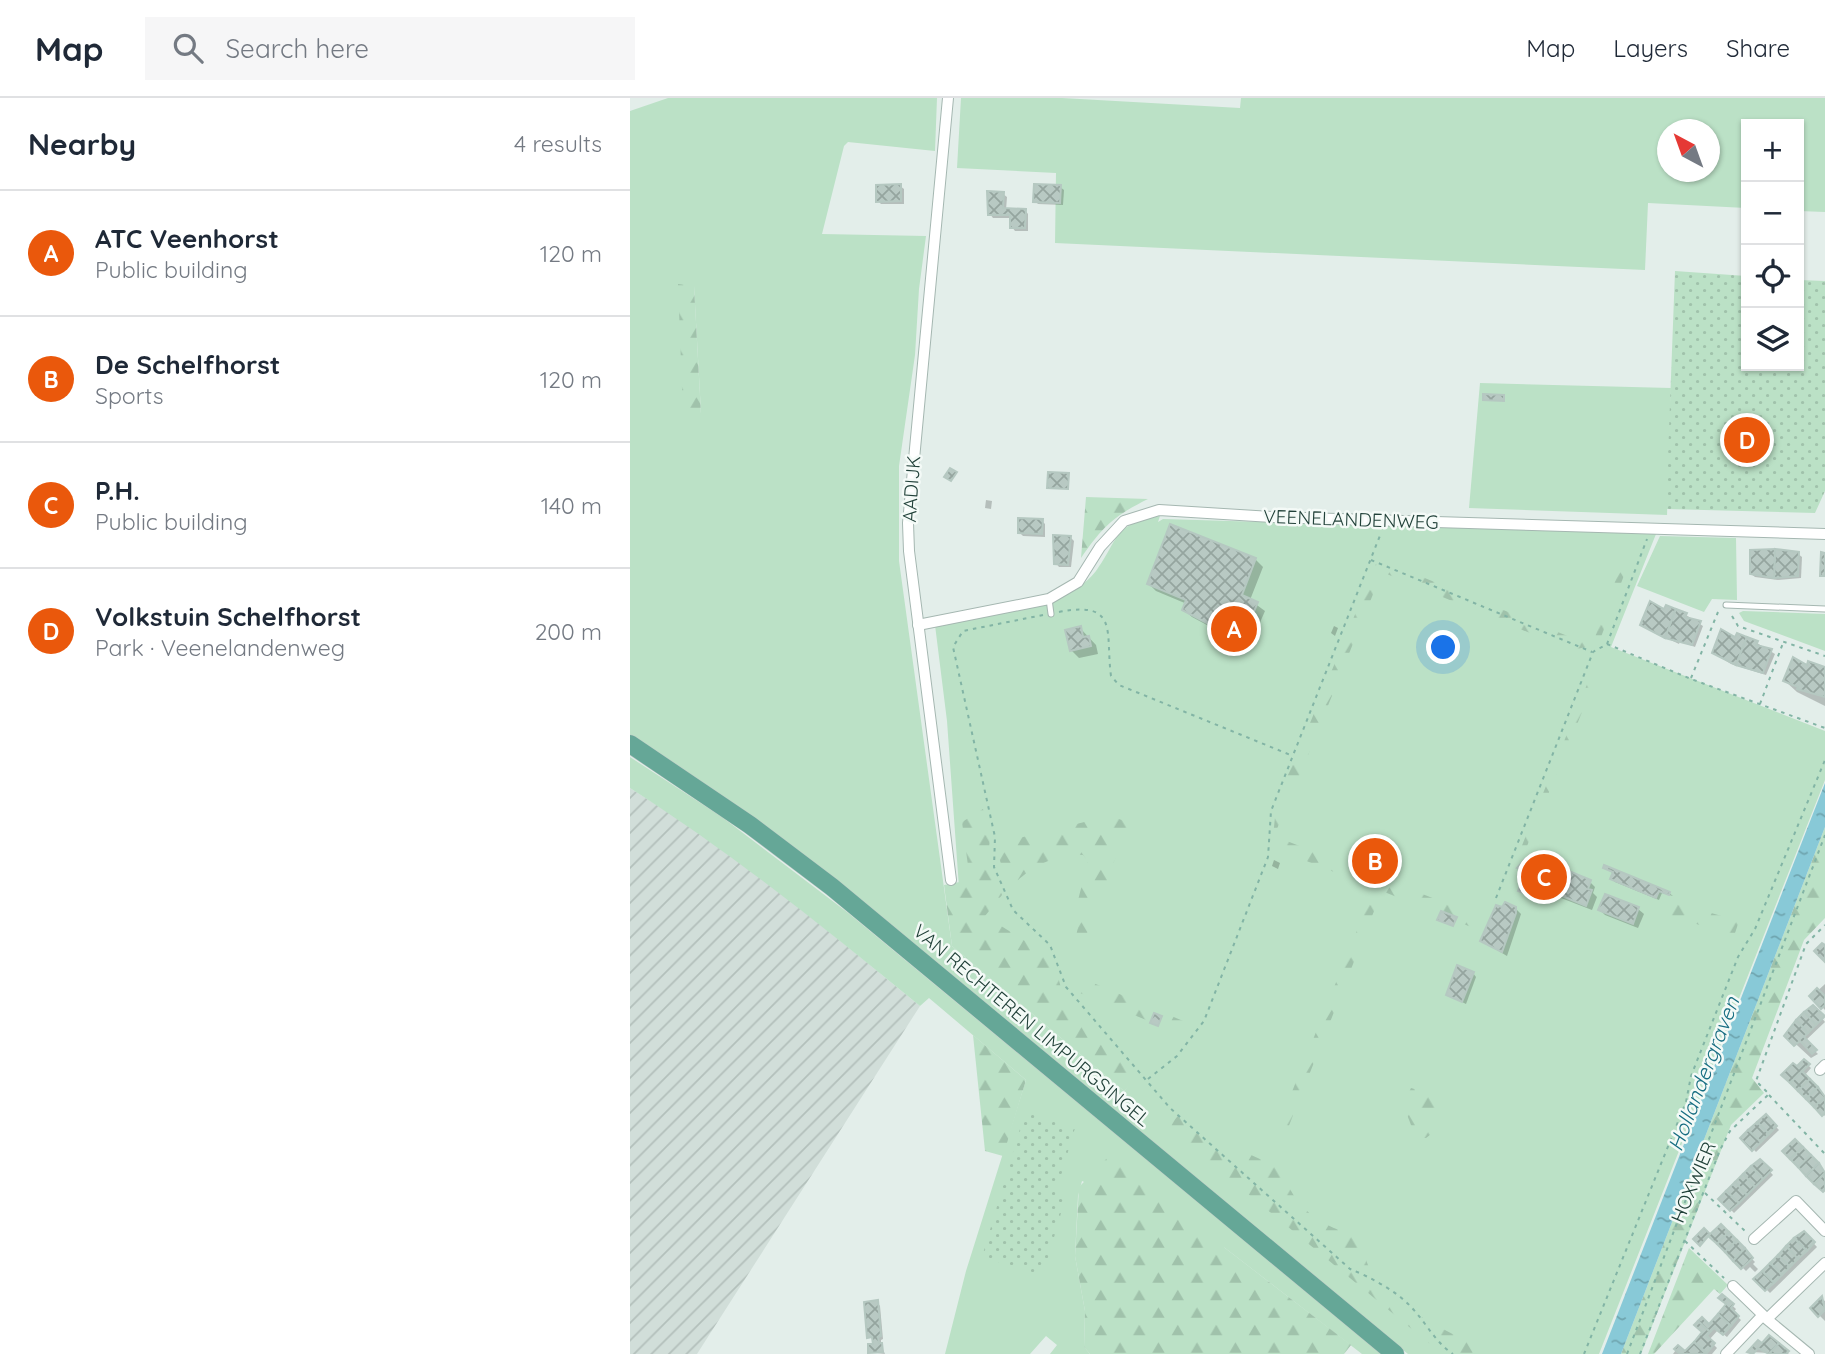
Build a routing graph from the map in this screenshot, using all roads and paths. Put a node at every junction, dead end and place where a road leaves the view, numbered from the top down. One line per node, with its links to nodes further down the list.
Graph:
1 (948, 98): 10 (street, AADIJK)
2 (1386, 521): 3 (street, VEENELANDENWEG); 5 (path); 6 (street, VEENELANDENWEG)
3 (1652, 528): 4 (street, VEENELANDENWEG); 12 (path)
4 (1825, 534)
5 (1371, 560): 13 (path); 19 (path)
6 (1049, 599): 9 (lane); 10 (street, VEENELANDENWEG)
7 (1726, 605): 8 (lane); 11 (path); 15 (path)
8 (1825, 609)
9 (1051, 614): 19 (path); 25 (path)
10 (918, 625): 22 (street, AADIJK)
11 (1784, 642): 14 (path); 16 (path)
12 (1608, 644): 13 (path); 15 (path)
13 (1593, 652): 23 (path)
14 (1825, 656)
15 (1690, 679): 16 (path)
16 (1760, 704): 17 (path)
17 (1825, 728)
18 (630, 744): 35 (main road, VAN RECHTEREN LIMPURGSINGEL)
19 (1293, 756): 25 (path)
20 (1825, 760): 37 (path)
21 (1825, 835): 38 (path)
22 (951, 880)
23 (1496, 898)
24 (1825, 925): 26 (path)
25 (1147, 1079): 36 (path)
26 (1769, 1094): 27 (path); 28 (path, HOXWIER)
27 (1825, 1154)
28 (1704, 1192): 30 (path); 31 (path, HOXWIER)
29 (1825, 1231): 30 (street)
30 (1754, 1239)
31 (1684, 1241): 33 (path); 39 (path, HOXWIER)
32 (1823, 1269): 34 (street)
33 (1733, 1286): 34 (street)
34 (1766, 1317): 40 (street); 41 (street)
35 (1395, 1354)
36 (1453, 1354)
37 (1584, 1354)
38 (1627, 1354)
39 (1640, 1354)
40 (1726, 1354)
41 (1809, 1354)

